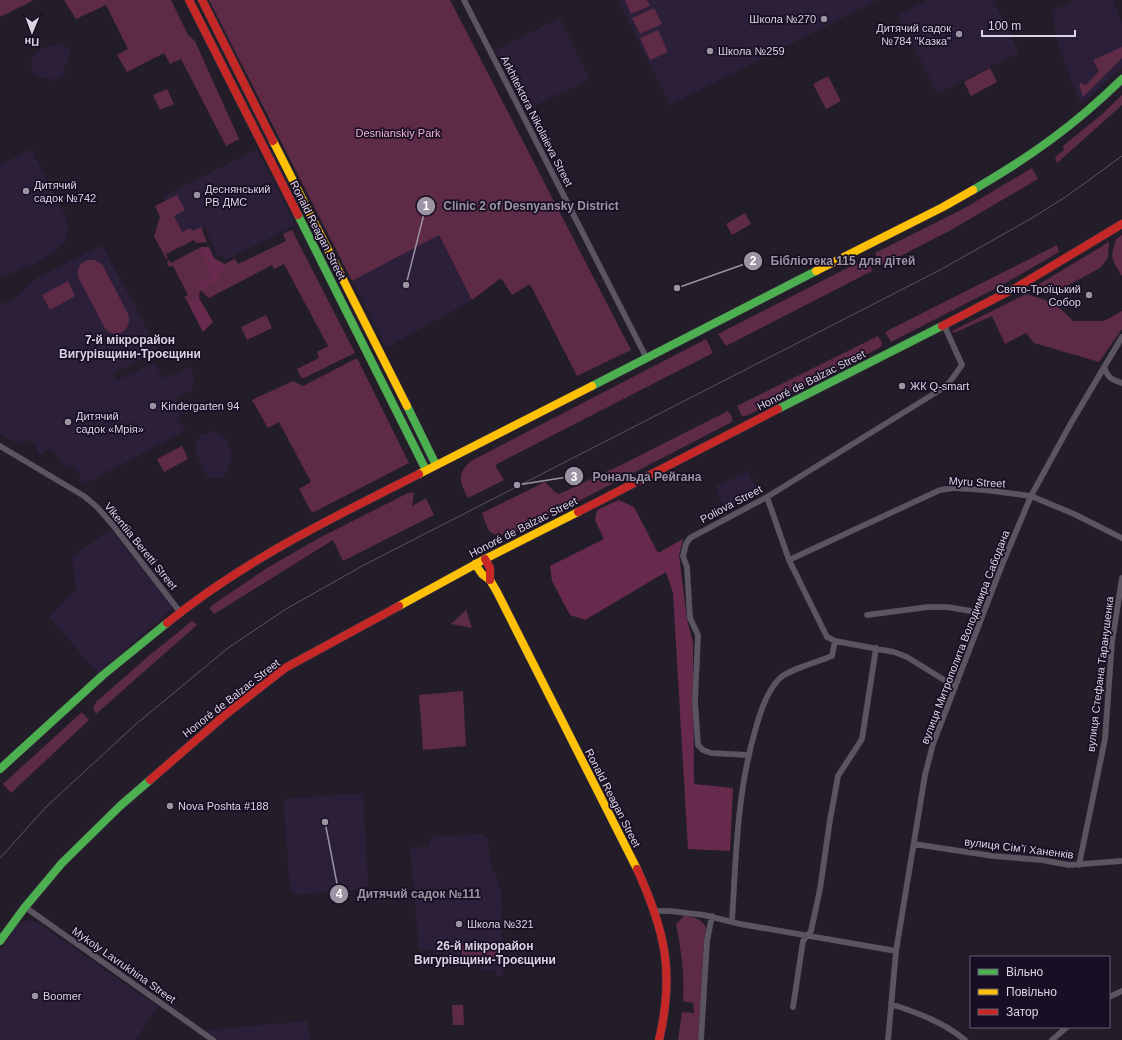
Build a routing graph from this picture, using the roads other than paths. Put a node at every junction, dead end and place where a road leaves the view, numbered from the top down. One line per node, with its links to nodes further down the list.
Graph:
1 (189, 0): 13 (main road, Ronald Reagan Street)
2 (202, 0): 12 (main road, Ronald Reagan Street)
3 (464, 0): 8 (street, Arkhitektora Nikolaieva Street)
4 (1122, 79): 8 (main road)
5 (1122, 224): 6 (main road, Honoré de Balzac Street)
6 (944, 325): 15 (street, Poliova Street); 17 (main road, Honoré de Balzac Street)
7 (1122, 337): 9 (street, вулиця Митрополита Володимира Сабодана)
8 (646, 357): 12 (main road)
9 (1104, 367): 10 (street); 14 (street, вулиця Митрополита Володимира Сабодана)
10 (1122, 383)
11 (0, 446): 22 (street, Vikentiia Beretti Street)
12 (436, 465): 13 (main road)
13 (426, 470): 22 (main road)
14 (1031, 496): 16 (street, Myru Street); 18 (street, Myru Street); 23 (street, вулиця Митрополита Володимира Сабодана)
15 (766, 497): 18 (street); 28 (street, Poliova Street)
16 (1122, 538)
17 (485, 558): 19 (main road, Honoré de Balzac Street); 21 (main road, Ronald Reagan Street)
18 (789, 560): 25 (street)
19 (475, 564): 21 (main road, Ronald Reagan Street); 33 (main road, Honoré de Balzac Street)
20 (1122, 578): 32 (street, вулиця Стефана Таранушенка)
21 (490, 580): 34 (main road, Ronald Reagan Street)
22 (180, 612): 29 (main road)
23 (983, 613): 24 (street); 27 (street, вулиця Митрополита Володимира Сабодана)
24 (867, 614)
25 (835, 641): 26 (street); 28 (street)
26 (876, 648): 27 (street); 37 (street)
27 (954, 686): 30 (street, вулиця Митрополита Володимира Сабодана)
28 (748, 755): 36 (street)
29 (0, 769)
30 (914, 844): 32 (street, вулиця Сімʼї Ханенків); 39 (street, вулиця Митрополита Володимира Сабодана)
31 (1122, 861): 32 (street, вулиця Сімʼї Ханенків)
32 (1079, 865)
33 (25, 908): 38 (main road, Honoré de Balzac Street); 45 (street, Mykoly Lavrukhina Street)
34 (654, 911): 35 (street); 46 (main road, Ronald Reagan Street)
35 (712, 916): 36 (street); 47 (street)
36 (732, 922): 37 (street)
37 (807, 936): 39 (street); 43 (street)
38 (0, 942)
39 (896, 951): 42 (street, вулиця Митрополита Володимира Сабодана)
40 (1122, 991): 41 (street)
41 (1110, 997)
42 (891, 1004): 48 (street, вулиця Митрополита Володимира Сабодана); 49 (street)
43 (792, 1006)
44 (1066, 1028): 50 (street)
45 (212, 1040)
46 (659, 1040)
47 (701, 1040)
48 (888, 1040)
49 (965, 1040)
50 (1052, 1040)

